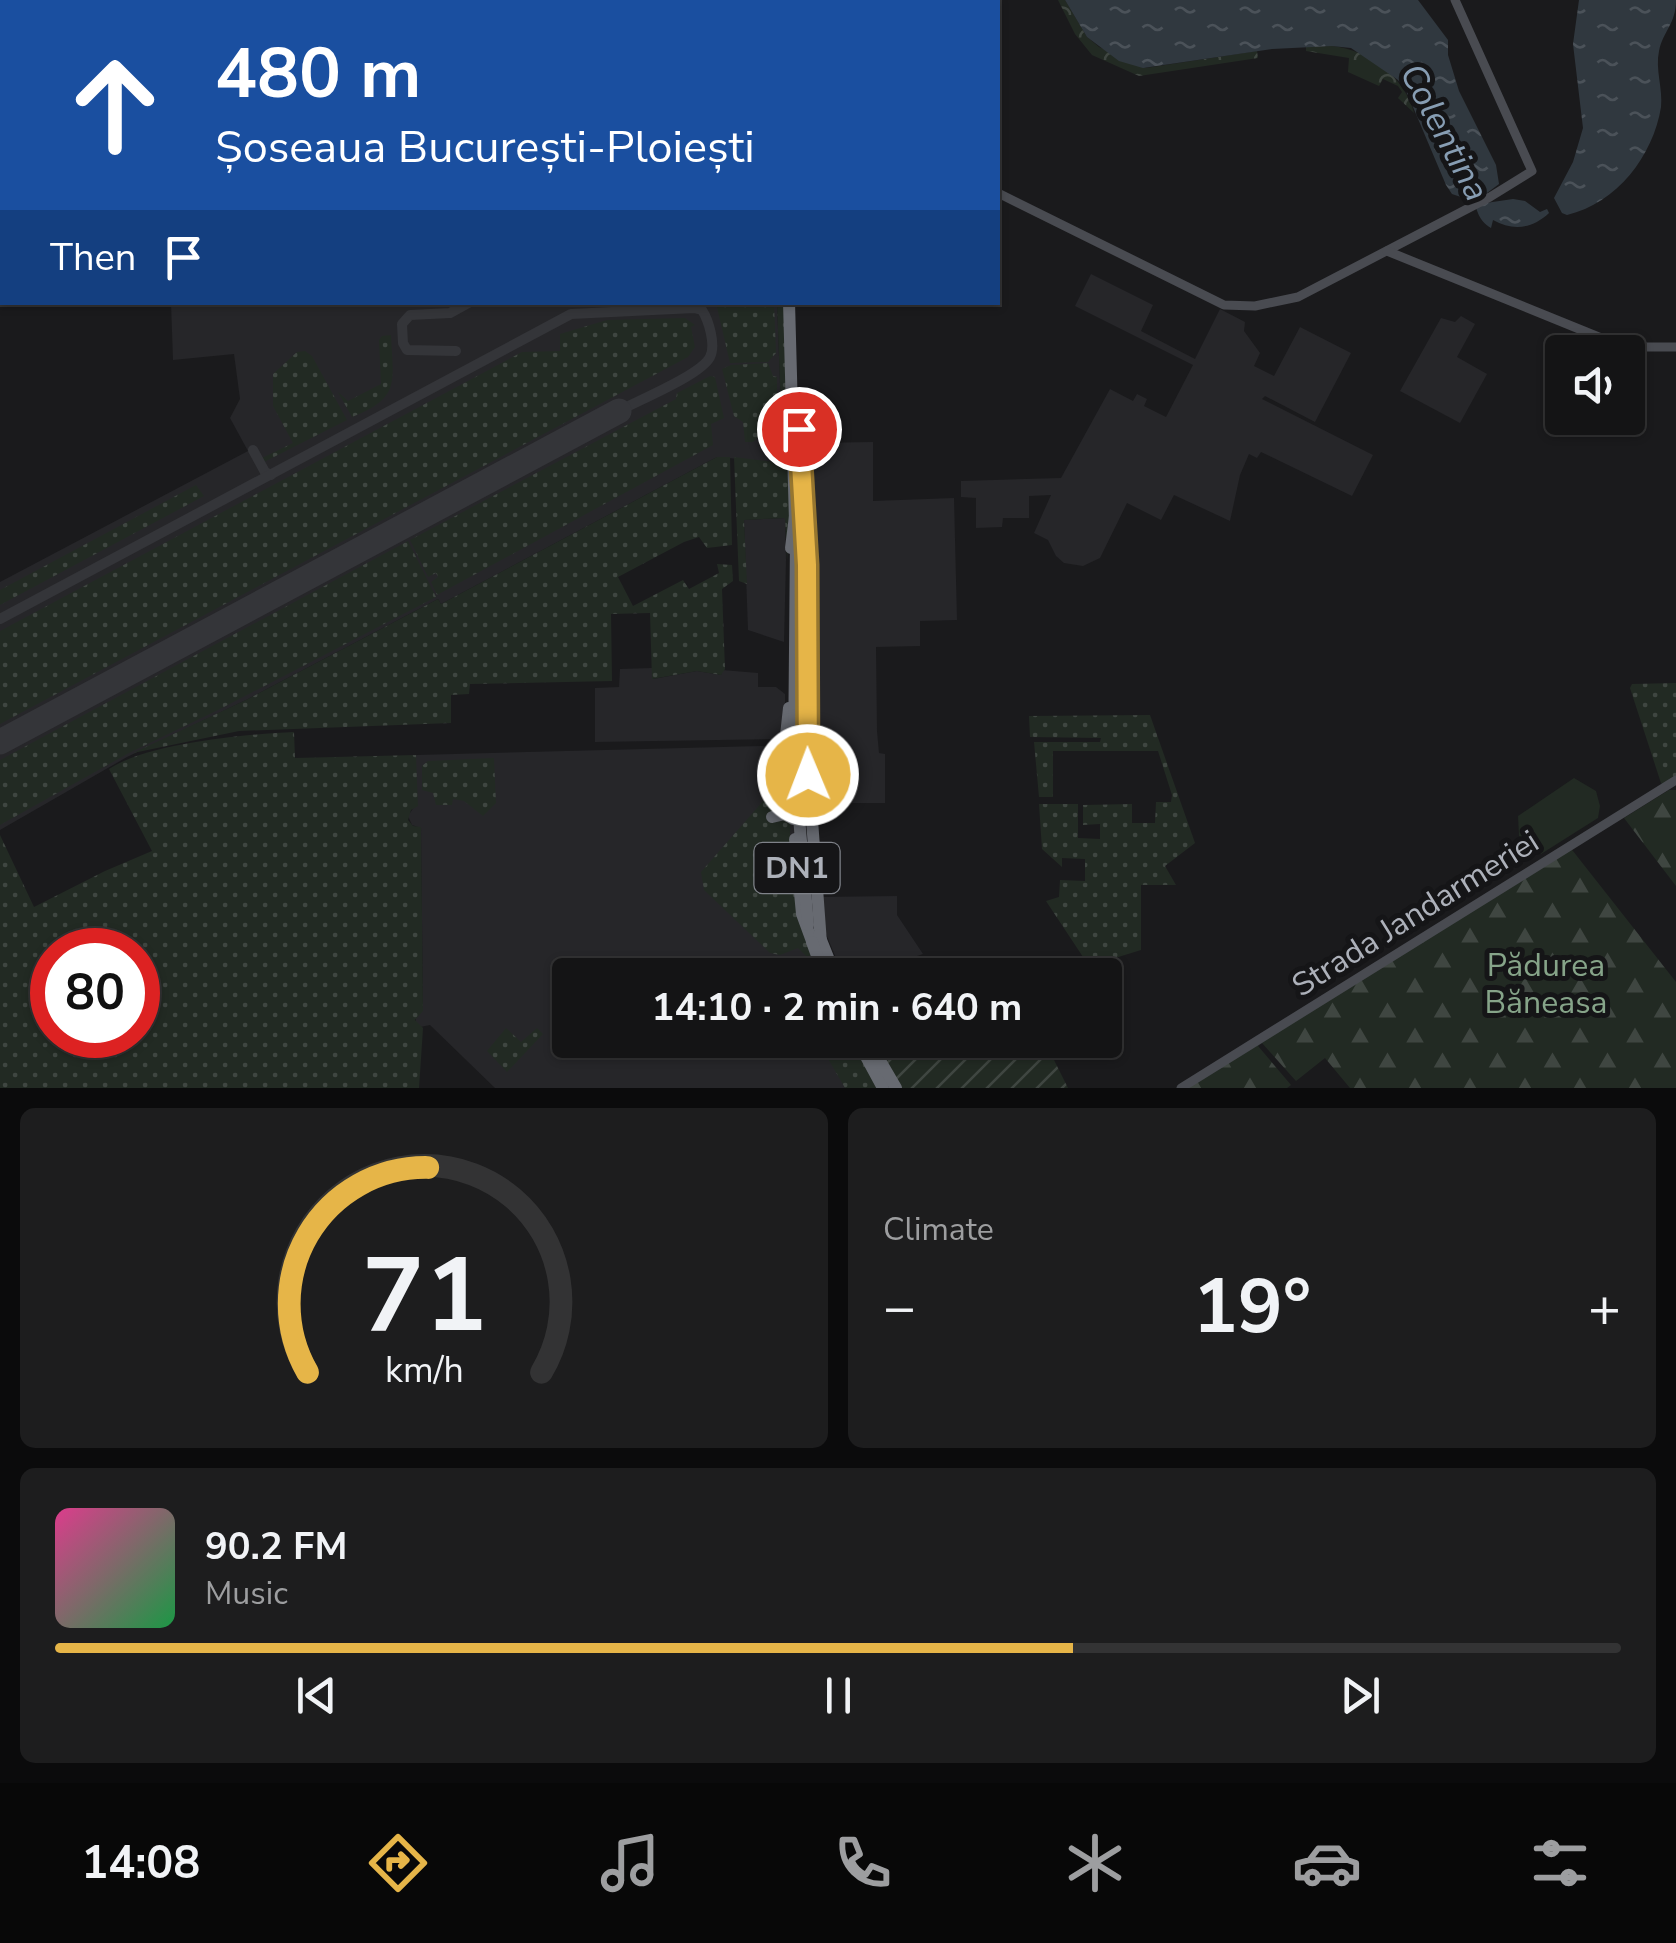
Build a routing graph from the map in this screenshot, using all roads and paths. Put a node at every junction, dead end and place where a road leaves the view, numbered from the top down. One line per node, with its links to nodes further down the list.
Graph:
1 (1455, 0): 3 (street)
2 (1000, 194): 3 (street)
3 (1386, 251): 5 (street)
4 (792, 305): 6 (highway, DN1)
5 (1676, 347)
6 (798, 516): 7 (highway, DN1); 8 (highway, DN1); 13 (highway, DN1, bridge)
7 (786, 744): 8 (highway); 9 (highway, DN1)
8 (809, 752): 9 (highway); 13 (highway, DN1)
9 (787, 764): 12 (highway, DN1)
10 (1676, 780): 20 (street, Strada Jandarmeriei)
11 (772, 817): 12 (highway)
12 (793, 818): 13 (highway, DN1)
13 (817, 944): 14 (highway, DN1); 15 (highway, DN1)
14 (820, 958)
15 (825, 958)
16 (867, 1058): 18 (highway)
17 (877, 1058): 19 (highway)
18 (880, 1081): 19 (highway)
19 (893, 1088)
20 (1181, 1088)

